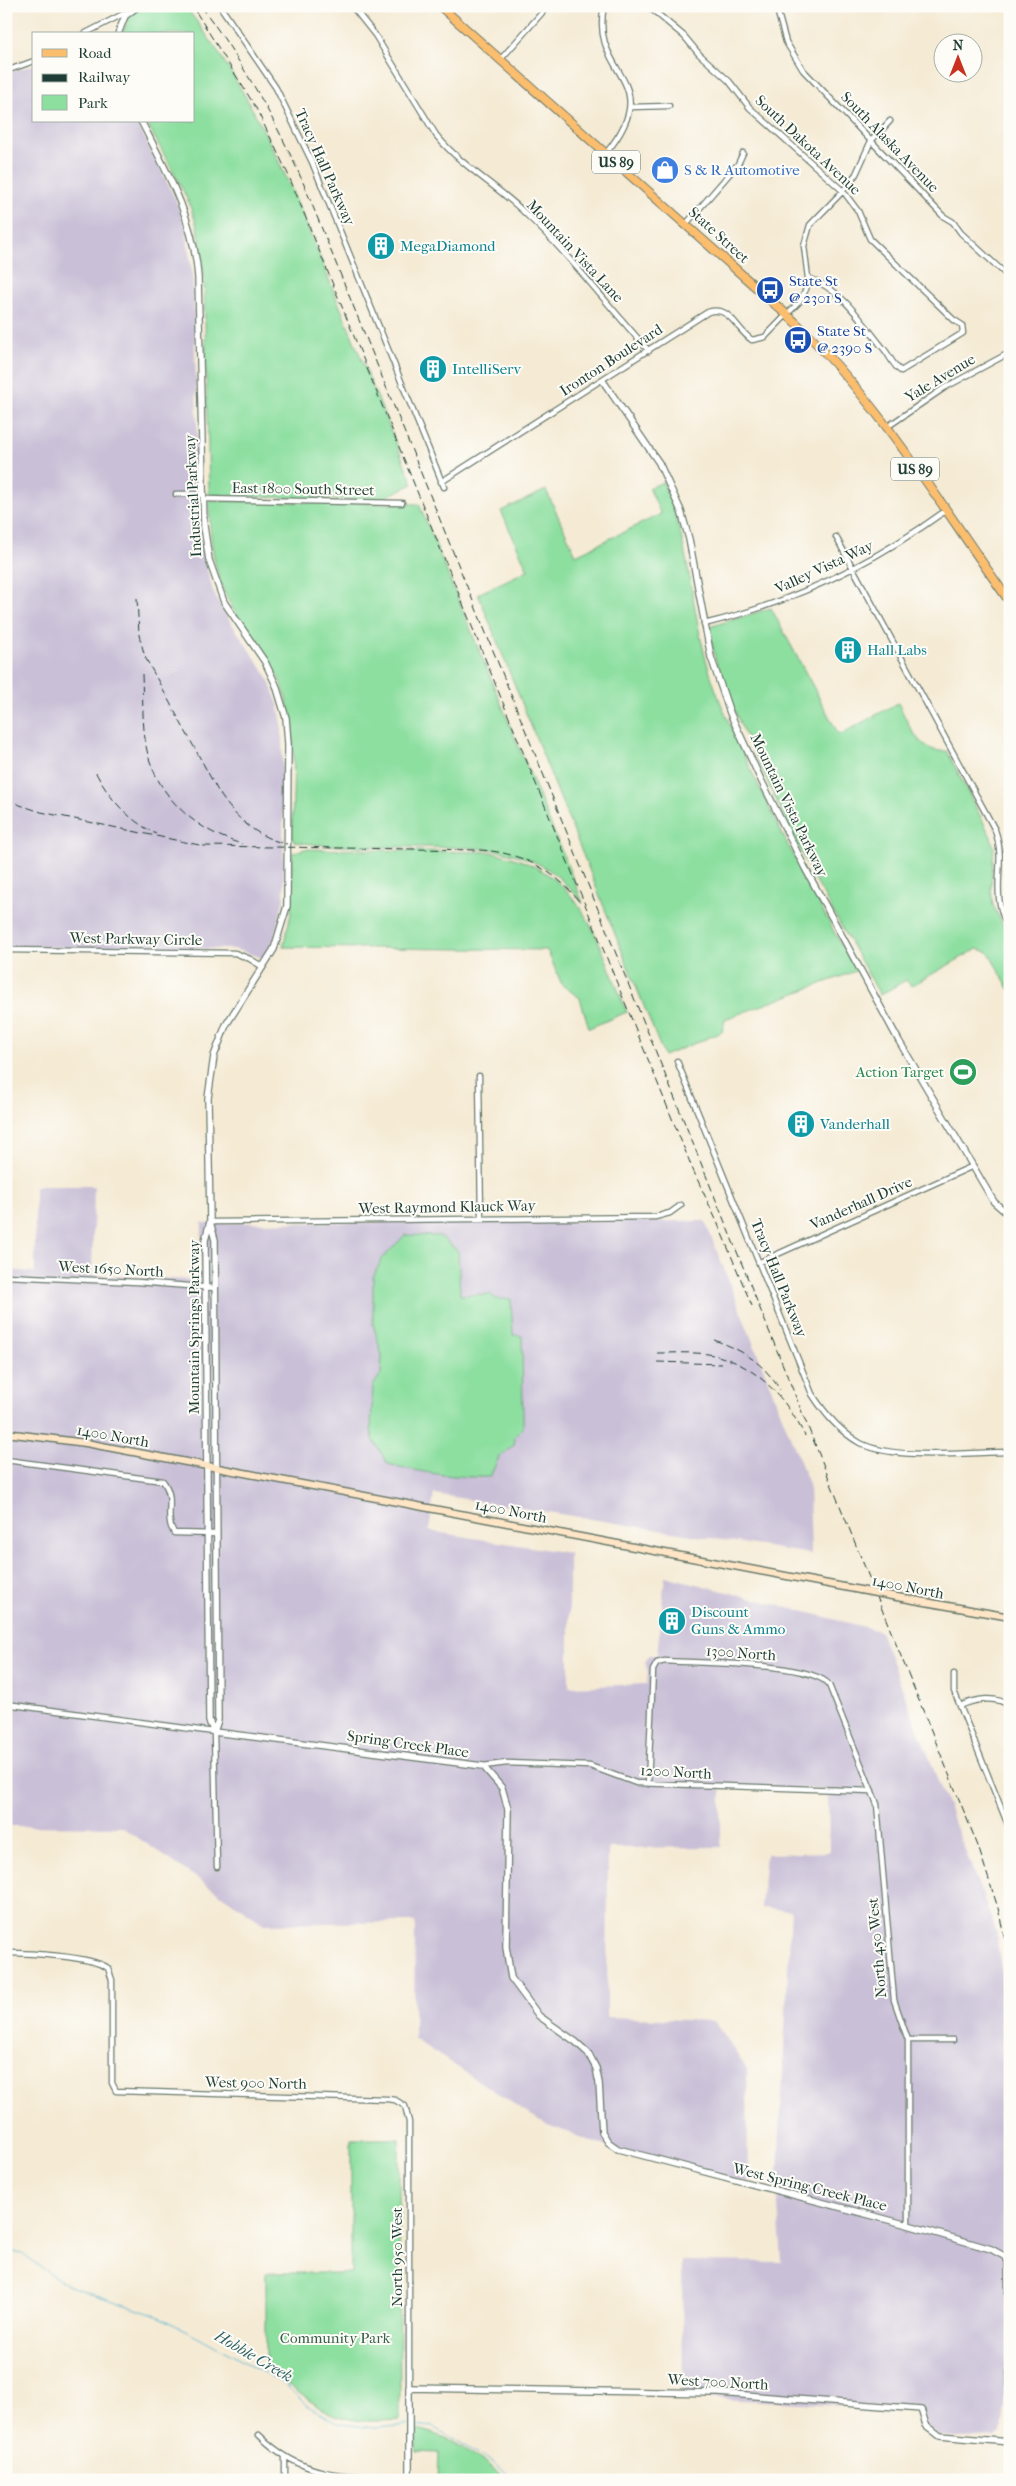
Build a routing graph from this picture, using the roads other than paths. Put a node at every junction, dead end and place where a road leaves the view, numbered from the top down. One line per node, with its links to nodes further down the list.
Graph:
1 (220, 6): 30 (street, Tracy Hall Parkway)
2 (352, 6): 26 (street, Mountain Vista Lane)
3 (440, 6): 11 (main road, State Street / US 89)
4 (548, 6): 11 (street)
5 (604, 6): 15 (street)
6 (648, 6): 21 (street, South Dakota Avenue)
7 (776, 6): 18 (street, South Alaska Avenue)
8 (136, 8): 9 (street); 10 (street)
9 (88, 32)
10 (119, 32)
11 (500, 60): 19 (main road, State Street / US 89)
12 (32, 62): 13 (street)
13 (6, 71)
14 (669, 106): 15 (street)
15 (630, 107): 19 (street)
16 (890, 121): 18 (street)
17 (141, 122): 32 (street, Industrial Parkway)
18 (870, 141): 21 (street); 24 (street, South Alaska Avenue)
19 (606, 153): 22 (main road, State Street / US 89)
20 (743, 153): 22 (street)
21 (843, 192): 23 (street); 23 (street, South Dakota Avenue)
22 (686, 224): 25 (main road, State Street / US 89)
23 (808, 278): 25 (street)
24 (1010, 278)
25 (787, 315): 26 (street, Ironton Boulevard); 29 (main road, State Street / US 89)
26 (649, 351): 28 (street, Ironton Boulevard)
27 (1009, 353): 29 (street, Yale Avenue)
28 (603, 381): 30 (street, Ironton Boulevard); 38 (street, Mountain Vista Parkway)
29 (886, 428): 34 (main road, State Street / US 89)
30 (443, 484)
31 (176, 494): 32 (street, East 1800 South Street)
32 (204, 497): 33 (street, East 1800 South Street); 41 (street, Industrial Parkway)
33 (402, 503)
34 (945, 511): 36 (street, Valley Vista Way); 37 (main road, State Street / US 89)
35 (836, 537): 36 (street)
36 (854, 568): 38 (street, Valley Vista Way); 39 (street)
37 (1010, 602)
38 (704, 624): 44 (street, Mountain Vista Parkway)
39 (1010, 931)
40 (6, 950): 41 (street, West Parkway Circle)
41 (263, 967): 48 (street, Industrial Parkway)
42 (677, 1061): 49 (street, Tracy Hall Parkway)
43 (479, 1076): 47 (street)
44 (973, 1166): 46 (street, Mountain Vista Parkway); 49 (street, Vanderhall Drive)
45 (681, 1204): 47 (street, West Raymond Klauck Way)
46 (1010, 1216)
47 (481, 1219): 48 (street, West Raymond Klauck Way)
48 (210, 1222): 51 (street, Mountain Springs Parkway); 52 (street, Mountain Springs Parkway)
49 (760, 1262): 54 (street, Tracy Hall Parkway)
50 (6, 1276): 51 (street, West 1650 North)
51 (206, 1287): 52 (street, West 1650 North); 56 (street, Mountain Springs Parkway)
52 (215, 1288): 57 (street, Mountain Springs Parkway)
53 (6, 1433): 56 (main road, 1400 North)
54 (1010, 1452)
55 (6, 1460): 58 (street)
56 (207, 1465): 57 (main road, 1400 North); 58 (street, Mountain Springs Parkway)
57 (216, 1467): 59 (street, Mountain Springs Parkway); 60 (main road, 1400 North, bridge)
58 (208, 1534): 59 (street); 66 (street, Mountain Springs Parkway)
59 (217, 1534): 66 (street, Mountain Springs Parkway)
60 (1010, 1618)
61 (954, 1674): 65 (street)
62 (822, 1678): 68 (street, 1300 North); 69 (street, North 450 West)
63 (6, 1704): 66 (street, Spring Creek Place)
64 (1008, 1704): 65 (street)
65 (960, 1706): 70 (street)
66 (214, 1732): 67 (street, Spring Creek Place); 71 (street, Mountain Springs Parkway)
67 (483, 1766): 68 (street, 1200 North); 76 (street, Spring Creek Place)
68 (648, 1784): 69 (street, 1200 North)
69 (872, 1791): 73 (street, North 450 West)
70 (1010, 1830)
71 (217, 1867)
72 (6, 1953): 75 (street, West 900 North)
73 (908, 2040): 74 (street); 77 (street, North 450 West)
74 (953, 2040)
75 (396, 2100): 78 (street, North 950 West)
76 (604, 2138): 77 (street, West Spring Creek Place)
77 (908, 2224): 79 (street, West Spring Creek Place)
78 (409, 2388): 81 (street, West 700 North); 83 (street, North 950 West)
79 (1010, 2395)
80 (259, 2434): 82 (street)
81 (1010, 2442)
82 (285, 2457): 83 (street); 84 (street)
83 (408, 2478)
84 (285, 2480)

